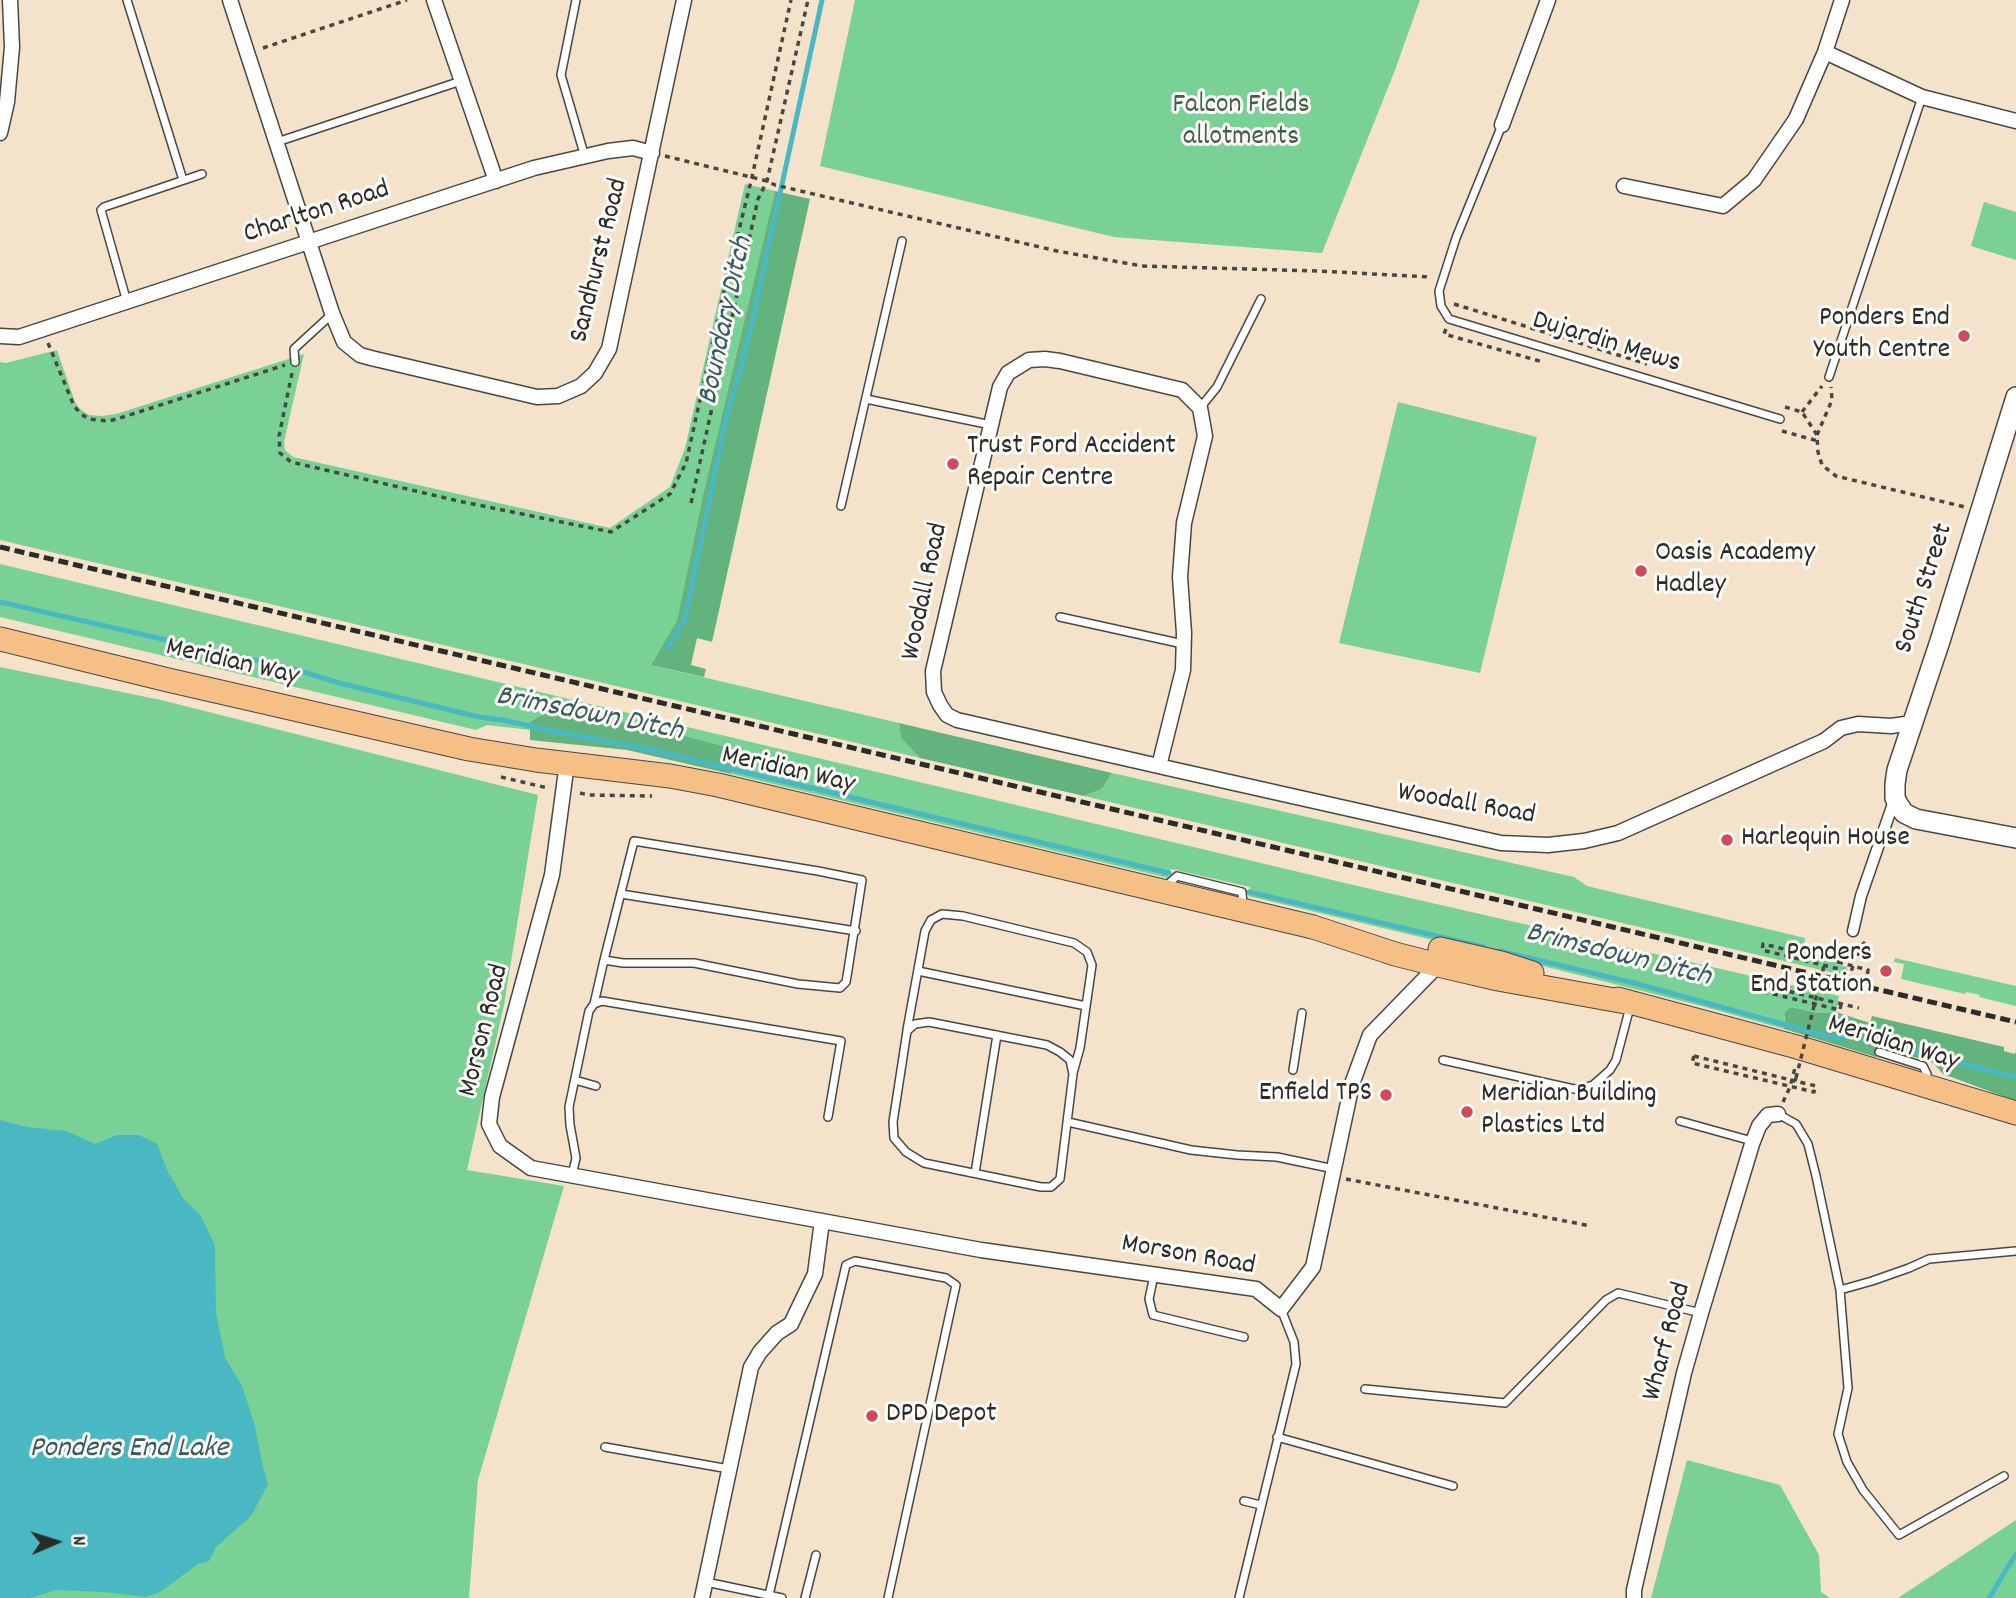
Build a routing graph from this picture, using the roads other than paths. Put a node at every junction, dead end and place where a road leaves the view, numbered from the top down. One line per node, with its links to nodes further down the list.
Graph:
1 (10, 0): 14 (street)
2 (127, 0): 19 (lane)
3 (230, 0): 15 (street, Sandhurst Road)
4 (433, 0): 10 (street)
5 (576, 0): 17 (lane)
6 (684, 0): 16 (street, Sandhurst Road)
7 (1548, 0): 13 (street)
8 (1842, 0): 9 (street)
9 (1825, 52): 11 (street); 21 (street)
10 (461, 81): 15 (lane); 20 (street)
11 (1922, 97): 12 (street); 29 (lane)
12 (2016, 121)
13 (1502, 125): 33 (lane, Dujardin Mews)
14 (0, 134)
15 (277, 142): 23 (street, Sandhurst Road)
16 (652, 153): 17 (street, Charlton Road); 26 (street, Sandhurst Road)
17 (585, 157): 20 (street, Charlton Road)
18 (202, 174): 19 (lane)
19 (183, 180): 25 (lane)
20 (496, 181): 23 (street, Charlton Road)
21 (1624, 186)
22 (901, 241): 31 (lane)
23 (310, 242): 25 (street, Charlton Road); 26 (street, Sandhurst Road)
24 (1261, 299): 32 (lane)
25 (127, 302): 27 (street, Charlton Road)
26 (332, 313): 28 (lane)
27 (0, 336)
28 (295, 362)
29 (1829, 377)
30 (2016, 397): 39 (street, South Street)
31 (866, 399): 34 (lane); 35 (lane)
32 (1200, 408): 34 (street, Woodall Road); 38 (street)
33 (1780, 419)
34 (991, 425): 41 (street, Woodall Road)
35 (841, 506)
36 (1060, 617): 38 (lane)
37 (0, 639): 40 (main road, Meridian Way)
38 (1184, 644): 41 (street)
39 (1912, 723): 41 (street, Woodall Road); 42 (street, South Street)
40 (567, 763): 45 (main road, Meridian Way); 72 (street, Morson Road)
41 (1159, 766)
42 (1895, 798): 43 (street); 47 (street)
43 (2016, 838)
44 (621, 894): 46 (lane); 46 (lane); 48 (lane)
45 (1312, 927): 49 (main road, Meridian Way); 52 (main road, Meridian Way)
46 (856, 930): 48 (lane)
47 (1853, 931)
48 (604, 960): 51 (lane)
49 (1438, 965): 52 (main road, Meridian Way); 70 (street, Morson Road)
50 (918, 971): 53 (lane); 53 (lane); 55 (lane)
51 (594, 1003): 61 (lane); 66 (lane)
52 (1631, 1003): 58 (lane); 63 (main road, Meridian Way)
53 (1086, 1006): 60 (lane)
54 (1302, 1013): 59 (lane)
55 (907, 1031): 56 (lane); 71 (lane)
56 (997, 1035): 60 (lane); 71 (lane)
57 (1879, 1052): 63 (lane)
58 (1443, 1060)
59 (1293, 1070)
60 (1073, 1074): 68 (lane)
61 (575, 1080): 62 (lane); 72 (lane)
62 (596, 1086)
63 (1924, 1086): 64 (main road, Meridian Way)
64 (2016, 1113)
65 (1778, 1114): 69 (street, Wharf Road); 76 (lane)
66 (828, 1117)
67 (1680, 1121): 69 (lane)
68 (1068, 1122): 70 (lane); 71 (lane)
69 (1753, 1142): 78 (street, Wharf Road)
70 (1334, 1169): 77 (street, Morson Road)
71 (975, 1174)
72 (572, 1176): 73 (street, Morson Road)
73 (822, 1221): 75 (street, Morson Road); 83 (street)
74 (2016, 1251): 76 (lane)
75 (1154, 1275): 77 (street, Morson Road); 79 (lane)
76 (1840, 1290): 84 (lane)
77 (1282, 1309): 81 (lane)
78 (1701, 1313): 80 (lane); 96 (street, Wharf Road)
79 (1244, 1337)
80 (1365, 1388)
81 (1277, 1437): 85 (lane); 87 (lane)
82 (605, 1447): 83 (lane)
83 (730, 1469): 89 (street)
84 (2004, 1476)
85 (1453, 1486)
86 (1244, 1501): 87 (lane)
87 (1261, 1505): 95 (lane)
88 (816, 1555): 93 (lane)
89 (706, 1582): 90 (lane); 91 (street)
90 (769, 1595): 92 (lane); 94 (lane)
91 (702, 1598)
92 (782, 1598)
93 (805, 1598)
94 (888, 1598)
95 (1238, 1598)
96 (1634, 1598)

